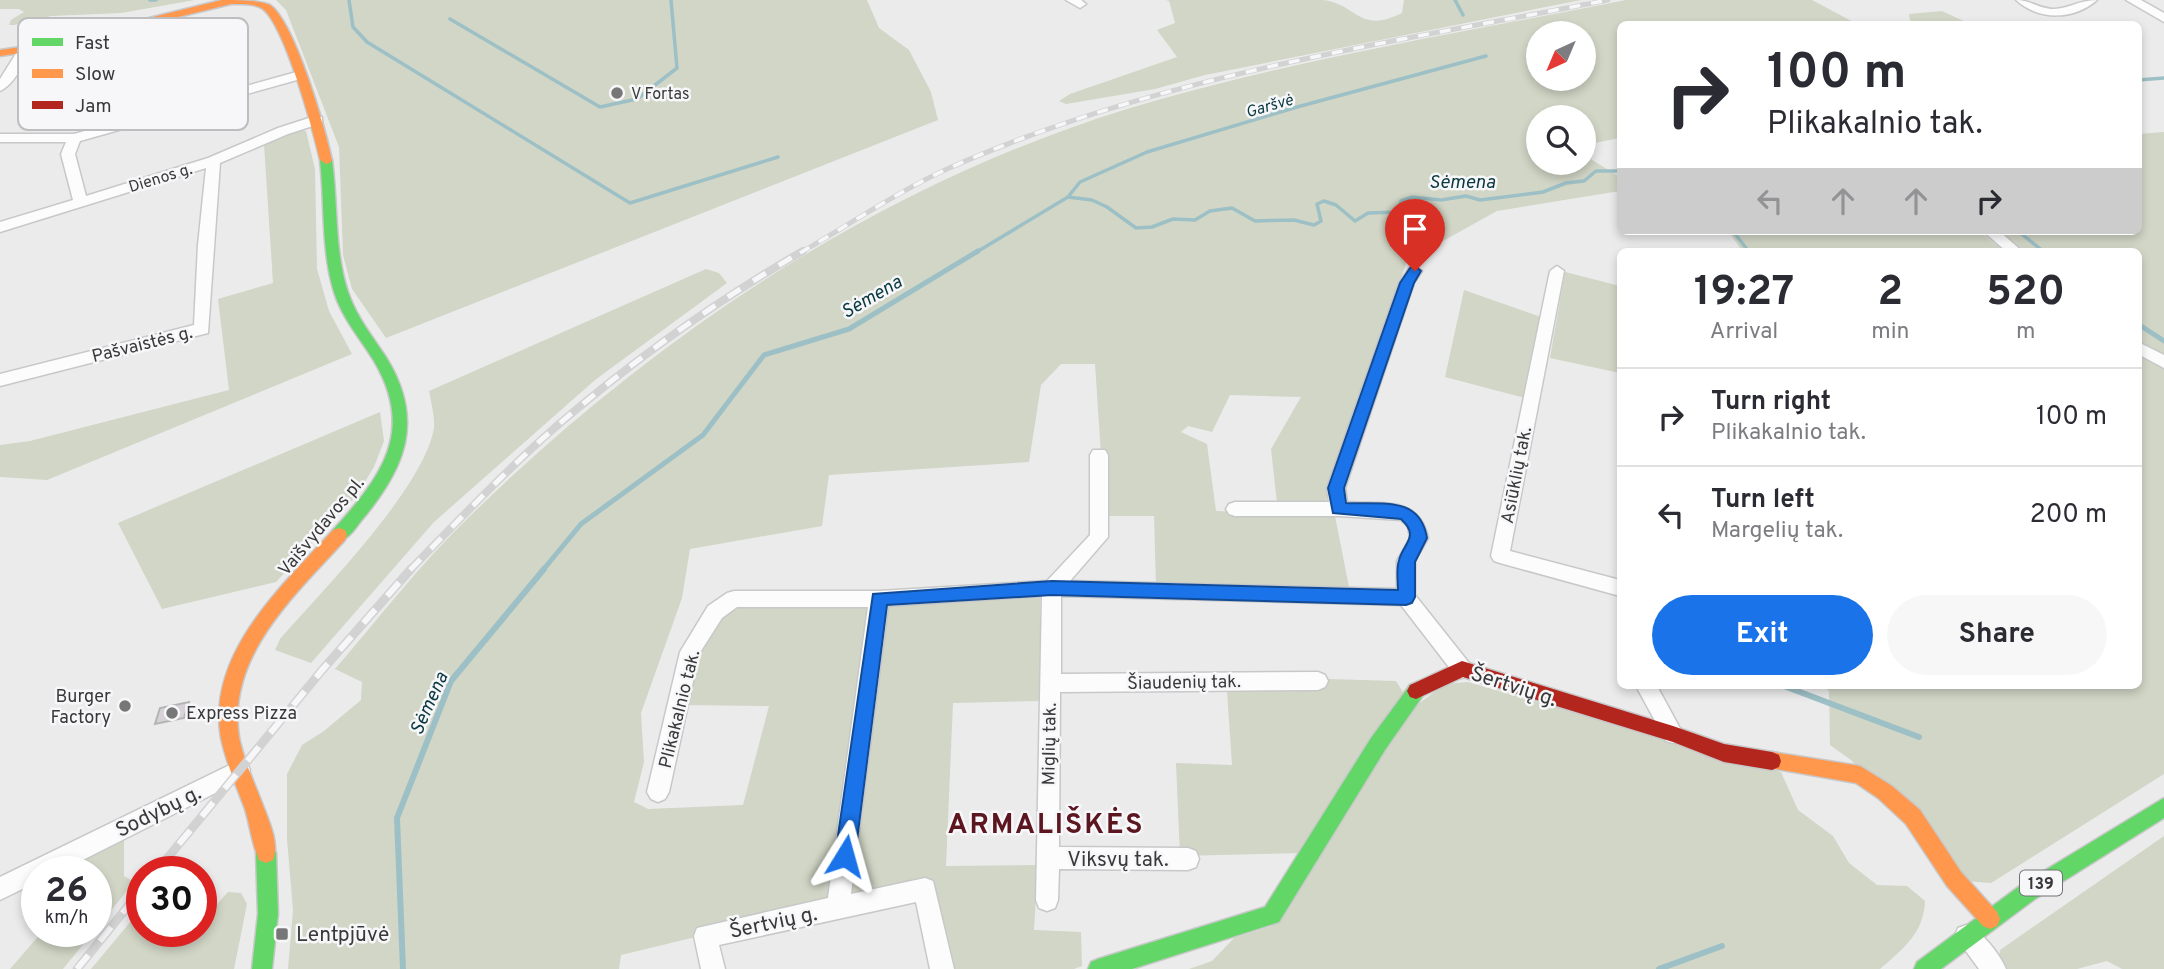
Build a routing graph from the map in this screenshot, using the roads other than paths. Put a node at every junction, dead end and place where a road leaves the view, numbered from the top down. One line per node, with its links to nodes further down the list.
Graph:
1 (2022, 0): 2 (street)
2 (2091, 0)
3 (2132, 0): 6 (street)
4 (251, 1): 5 (main road); 10 (main road, Vaišvydavos pl.)
5 (155, 18)
6 (2164, 18)
7 (18, 51): 8 (main road)
8 (0, 53)
9 (18, 61): 11 (street)
10 (300, 75): 12 (street); 13 (main road, Vaišvydavos pl.)
11 (0, 87)
12 (248, 89)
13 (317, 120): 17 (street, Dienos g.); 39 (main road, Vaišvydavos pl.)
14 (103, 130): 16 (street)
15 (0, 138): 16 (street)
16 (74, 138): 18 (street)
17 (213, 161): 18 (street, Dienos g.); 26 (street, Pašvaistės g.)
18 (81, 202): 19 (street, Dienos g.)
19 (0, 227)
20 (1995, 235): 21 (street)
21 (2011, 248)
22 (1415, 271): 29 (street)
23 (1557, 271): 30 (street, Asiūklių tak.)
24 (2142, 349): 25 (street)
25 (2164, 362)
26 (0, 380)
27 (1099, 455): 31 (street)
28 (1235, 509): 29 (street)
29 (1339, 509): 32 (street)
30 (1617, 587)
31 (1052, 588): 32 (street, Plikakalnio tak.); 33 (street, Plikakalnio tak.); 36 (street, Miglių tak.)
32 (1406, 597): 34 (street)
33 (879, 599): 40 (street, Plikakalnio tak.); 46 (street)
34 (1462, 669): 38 (main road, Šertvių g.); 52 (main road, Šertvių g.)
35 (1318, 681): 36 (street, Šiaudenių tak.)
36 (1050, 683): 42 (street, Miglių tak.)
37 (1648, 689): 38 (street)
38 (1673, 734): 47 (main road, Šertvių g.)
39 (240, 770): 44 (street, Sodybų g.); 49 (main road, Vaišvydavos pl.)
40 (658, 792)
41 (2164, 807): 47 (main road, 139)
42 (1047, 858): 43 (street, Viksvų tak.); 45 (street, Miglių tak.)
43 (1188, 859)
44 (0, 889)
45 (1047, 900)
46 (838, 908): 50 (street, Šertvių g.); 51 (street, Šertvių g.)
47 (1990, 919): 48 (main road, 139)
48 (1966, 936): 53 (main road, 139); 54 (street)
49 (262, 969)
50 (713, 969)
51 (942, 969)
52 (1098, 969)
53 (1924, 969)
54 (1994, 969)

